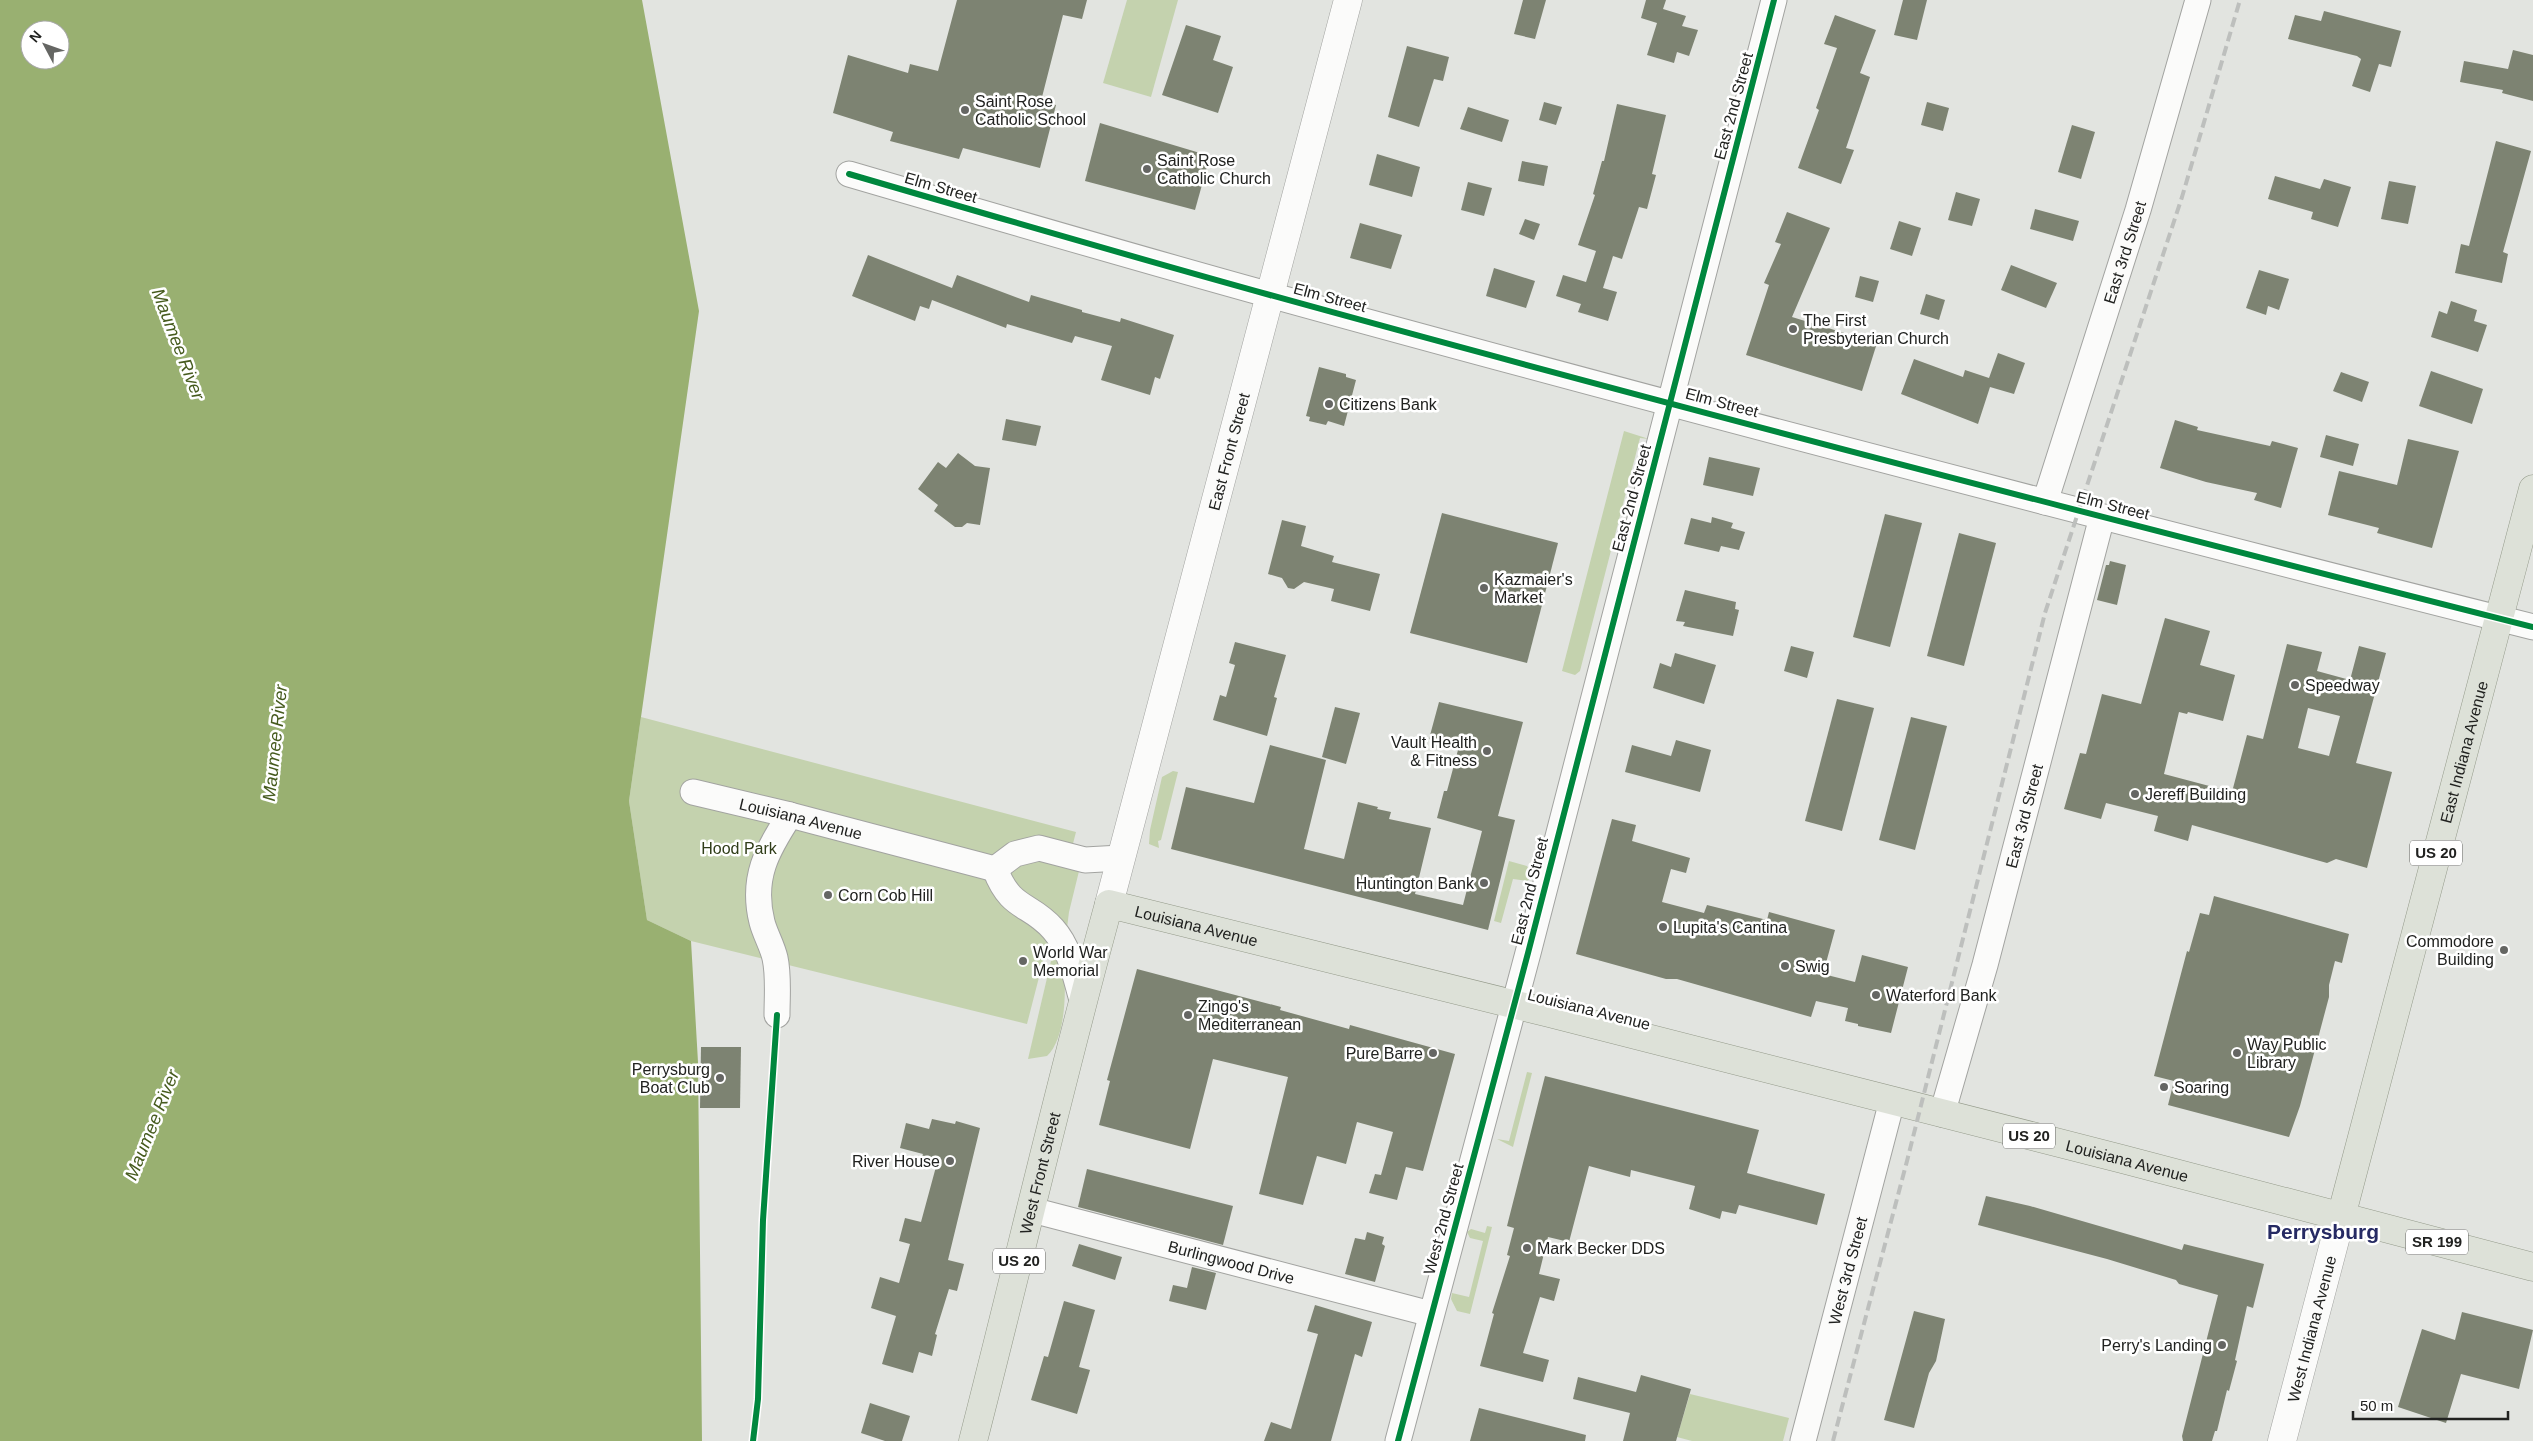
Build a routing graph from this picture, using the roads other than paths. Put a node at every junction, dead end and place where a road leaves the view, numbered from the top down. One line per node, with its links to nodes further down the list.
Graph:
1 (1348, 0): 5 (main road, East Front Street)
2 (1774, 0): 6 (street, East 2nd Street)
3 (2198, 0): 8 (street, East 3rd Street)
4 (849, 174): 5 (street, Elm Street)
5 (1268, 295): 6 (street, Elm Street); 14 (main road, East Front Street)
6 (1670, 402): 8 (street, Elm Street); 18 (street, East 2nd Street)
7 (2533, 489): 10 (main road, East Indiana Avenue / US 20)
8 (2045, 502): 9 (street, Elm Street)
9 (2102, 517): 10 (street, Elm Street); 21 (street, East 3rd Street)
10 (2498, 618): 11 (street, Elm Street); 23 (main road, East Indiana Avenue / US 20)
11 (2533, 627)
12 (693, 792): 13 (street, Louisiana Avenue)
13 (790, 815): 15 (street, Louisiana Avenue); 19 (street)
14 (1121, 858): 15 (street); 16 (main road, East Front Street)
15 (995, 869): 17 (street)
16 (1109, 904): 17 (main road, West Front Street / US 20); 18 (main road, Louisiana Avenue / US 20)
17 (1082, 1000): 22 (main road, West Front Street / US 20)
18 (1514, 1004): 20 (main road, Louisiana Avenue / US 20); 25 (street, West 2nd Street)
19 (777, 1015)
20 (1892, 1101): 21 (main road, Louisiana Avenue / US 20); 28 (street, West 3rd Street)
21 (1942, 1114): 23 (main road, Louisiana Avenue / US 20)
22 (1032, 1210): 25 (street, Burlingwood Drive); 26 (main road, West Front Street / US 20)
23 (2341, 1217): 24 (main road, Louisiana Avenue / SR 199); 29 (main road, West Indiana Avenue)
24 (2533, 1268)
25 (1431, 1314): 27 (street, West 2nd Street)
26 (973, 1441)
27 (1398, 1441)
28 (1803, 1441)
29 (2282, 1441)

